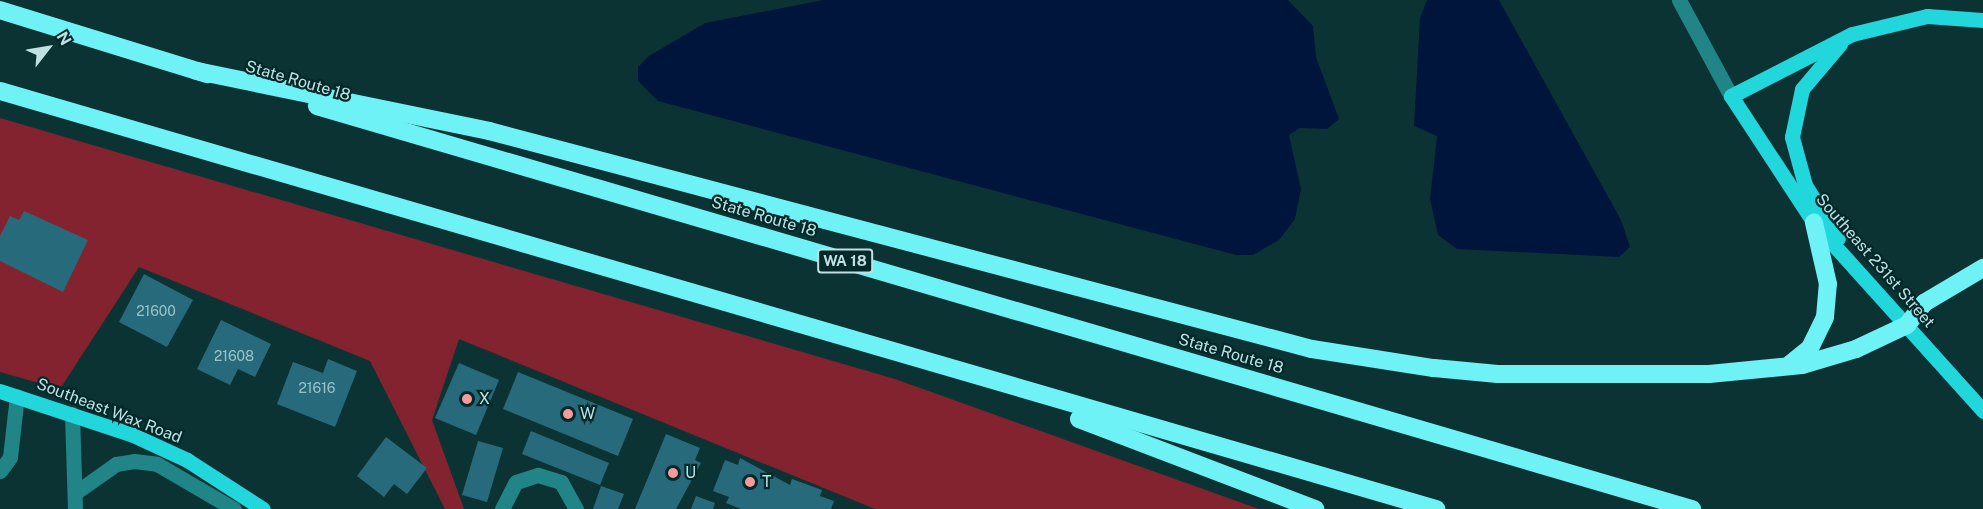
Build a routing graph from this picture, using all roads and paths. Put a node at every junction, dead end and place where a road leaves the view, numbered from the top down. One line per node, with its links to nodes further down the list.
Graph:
1 (1679, 0): 7 (street)
2 (0, 10): 5 (highway, State Route 18 / WA 18)
3 (1983, 20): 4 (main road)
4 (1852, 34): 7 (main road); 10 (main road)
5 (197, 71): 12 (highway); 27 (highway, State Route 18 / WA 18)
6 (0, 91): 13 (highway)
7 (1731, 96): 8 (main road, Southeast 231st Street)
8 (1814, 223): 10 (main road, Southeast 231st Street); 12 (highway)
9 (1983, 268): 11 (highway)
10 (1858, 272): 11 (main road, Southeast 231st Street)
11 (1907, 325): 12 (highway); 16 (main road, Southeast 231st Street)
12 (1782, 369)
13 (968, 377): 25 (highway); 26 (highway)
14 (0, 391): 15 (main road, Southeast Wax Road)
15 (16, 396): 17 (main road, Southeast Wax Road); 18 (street)
16 (1983, 411)
17 (72, 414): 19 (street); 22 (main road, Southeast Wax Road)
18 (0, 471)
19 (75, 493): 20 (street); 21 (street)
20 (75, 509)
21 (234, 509)
22 (263, 509)
23 (502, 509): 24 (street)
24 (576, 509)
25 (1315, 509)
26 (1436, 509)
27 (1692, 509)

